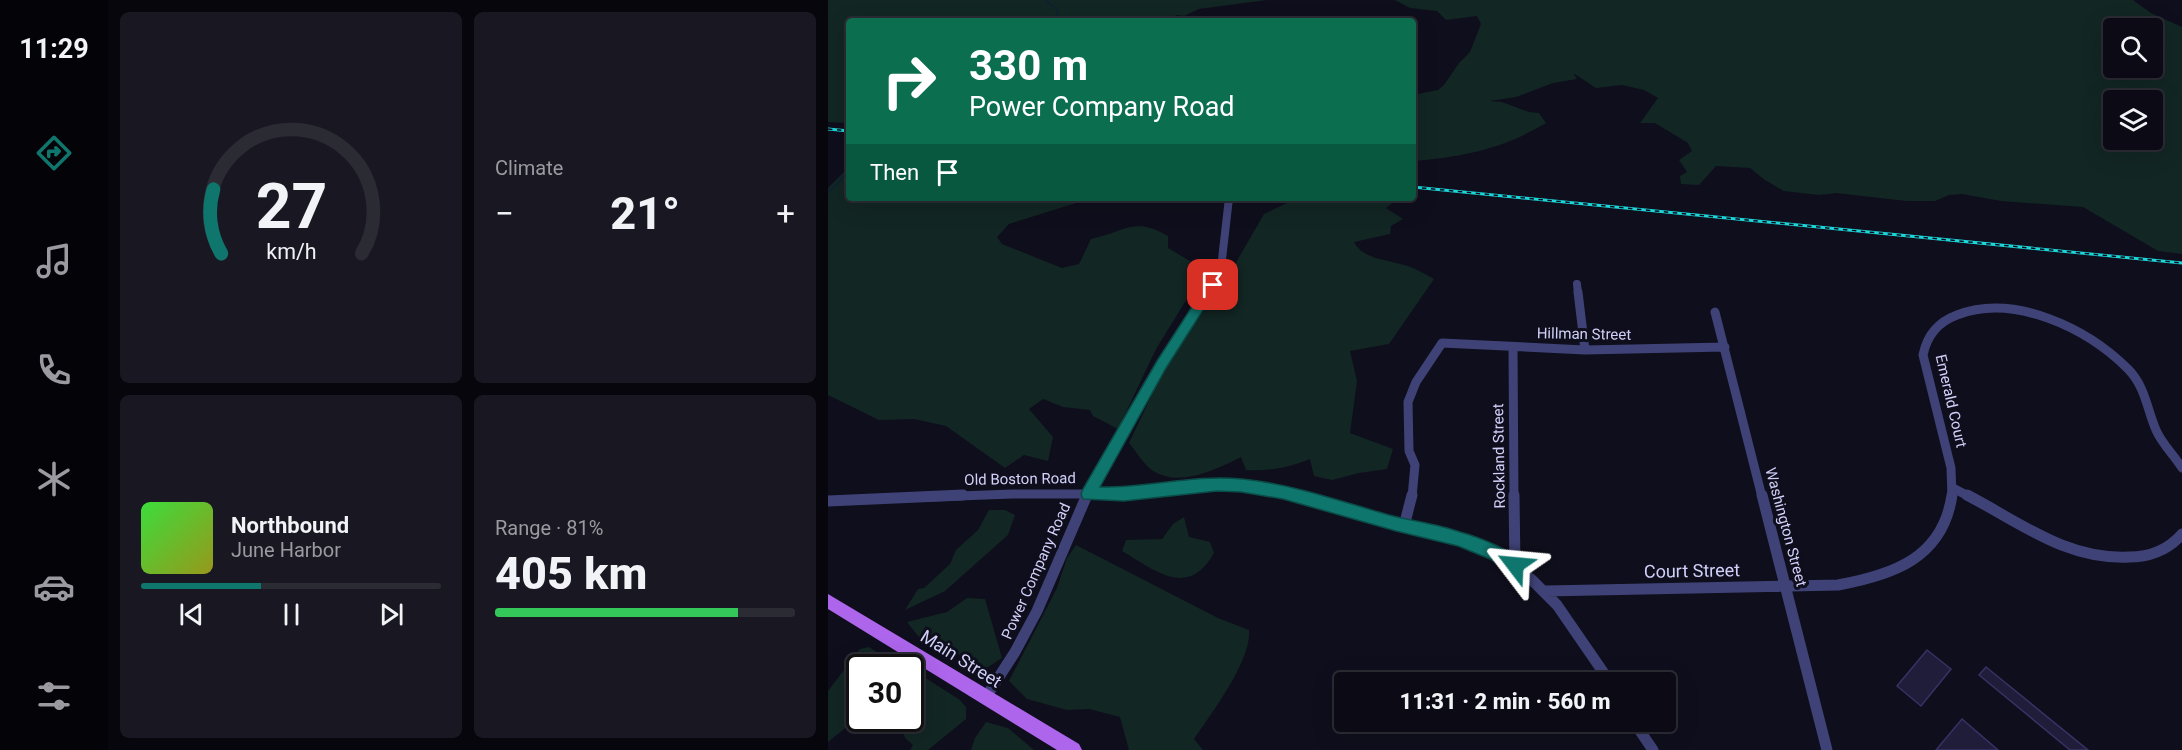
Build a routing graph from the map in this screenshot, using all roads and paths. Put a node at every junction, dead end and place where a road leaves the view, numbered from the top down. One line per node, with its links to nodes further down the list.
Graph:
1 (1229, 201): 9 (street, Power Company Road)
2 (1577, 284): 6 (street)
3 (1715, 312): 5 (street, Washington Street)
4 (1513, 346): 6 (street, Hillman Street); 11 (street, Hillman Street); 13 (street, Rockland Street)
5 (1725, 347): 6 (street, Hillman Street); 15 (street, Washington Street)
6 (1585, 350)
7 (2182, 468): 8 (street, Emerald Court)
8 (1953, 488): 12 (street); 14 (street, Emerald Court)
9 (1089, 494): 10 (street, Old Boston Road); 11 (street, Old Boston Road); 19 (street, Power Company Road)
10 (828, 501)
11 (1404, 526): 13 (street, Old Boston Road)
12 (2182, 534)
13 (1515, 565): 16 (street, Old Boston Road)
14 (1838, 585): 15 (street, Court Street)
15 (1786, 587): 16 (street, Court Street); 23 (street, Washington Street)
16 (1546, 591): 18 (street, Old Boston Road)
17 (828, 602): 19 (main road, Main Street)
18 (1603, 672)
19 (986, 697): 21 (main road, Main Street)
20 (1641, 732): 22 (street)
21 (1072, 750)
22 (1653, 750)
23 (1827, 750)

